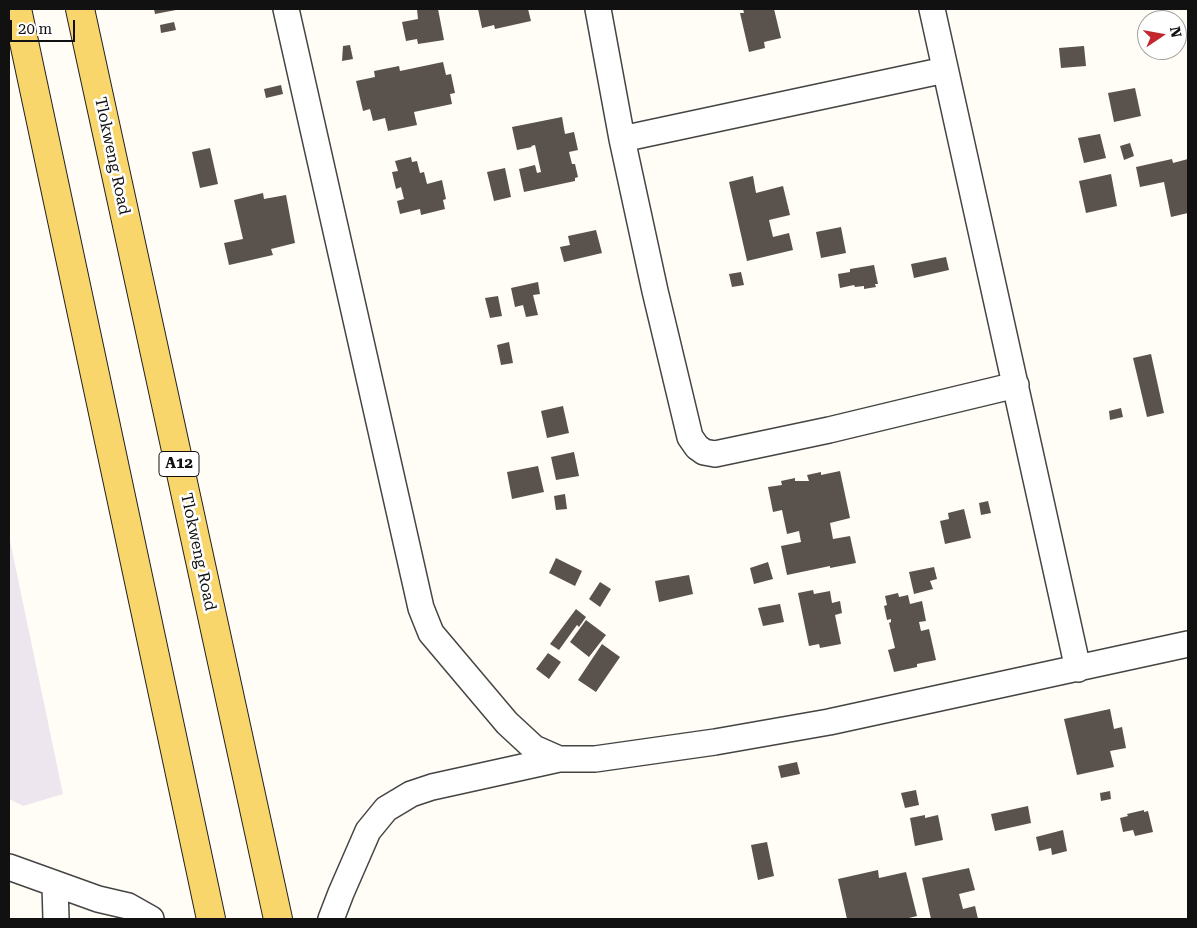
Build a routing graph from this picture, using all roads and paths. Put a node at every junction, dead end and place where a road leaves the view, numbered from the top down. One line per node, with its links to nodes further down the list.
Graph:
1 (17, 9): 16 (main road)
2 (80, 9): 17 (main road, Tlokweng Road / A12)
3 (286, 9): 11 (street)
4 (598, 9): 7 (street)
5 (932, 9): 6 (street)
6 (945, 70): 7 (street); 8 (street)
7 (622, 139): 8 (street)
8 (1016, 385): 10 (street)
9 (1188, 644): 10 (street)
10 (1078, 669): 11 (street)
11 (559, 759): 18 (street)
12 (9, 867): 13 (street)
13 (55, 884): 14 (street); 15 (street)
14 (56, 919)
15 (151, 919)
16 (211, 919)
17 (278, 919)
18 (331, 919)

